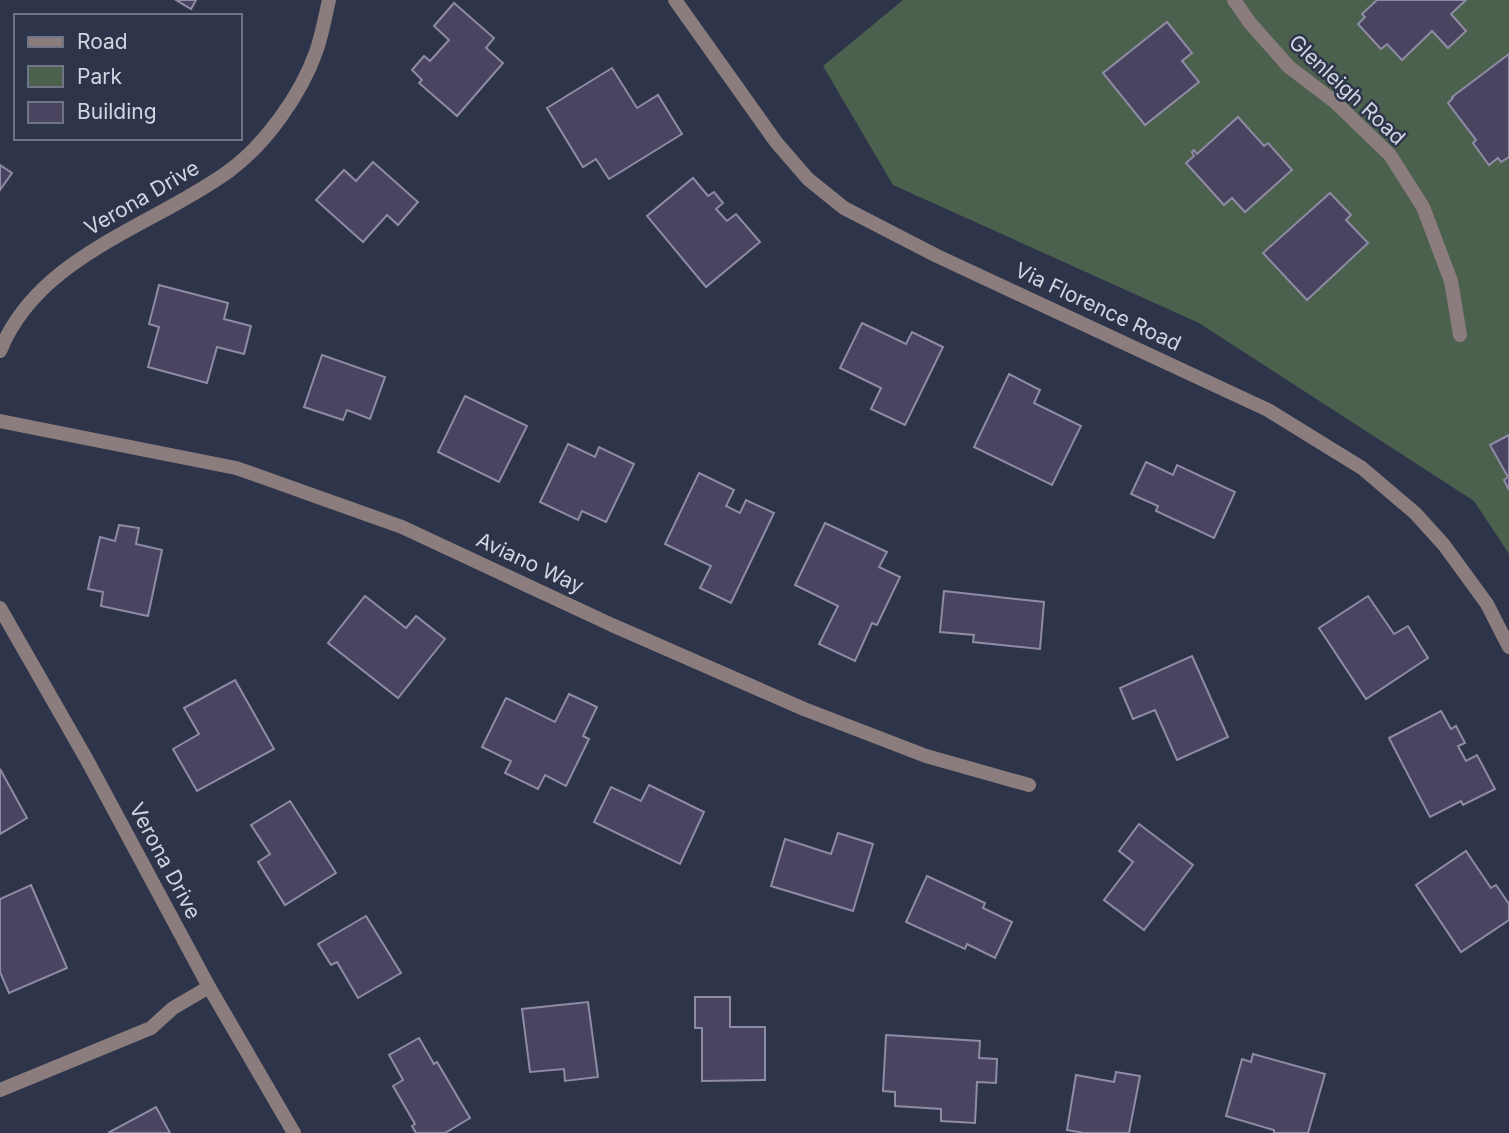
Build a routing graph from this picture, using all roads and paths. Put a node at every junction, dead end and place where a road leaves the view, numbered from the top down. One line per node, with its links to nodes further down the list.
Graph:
1 (329, 0): 5 (street, Verona Drive)
2 (675, 0): 8 (street, Via Florence Road)
3 (1234, 0): 4 (street, Glenleigh Road)
4 (1460, 335)
5 (0, 351)
6 (0, 421): 9 (street, Aviano Way)
7 (0, 608): 10 (street, Verona Drive)
8 (1509, 648)
9 (1029, 785)
10 (209, 987): 11 (street); 12 (street, Verona Drive)
11 (0, 1090)
12 (294, 1133)

